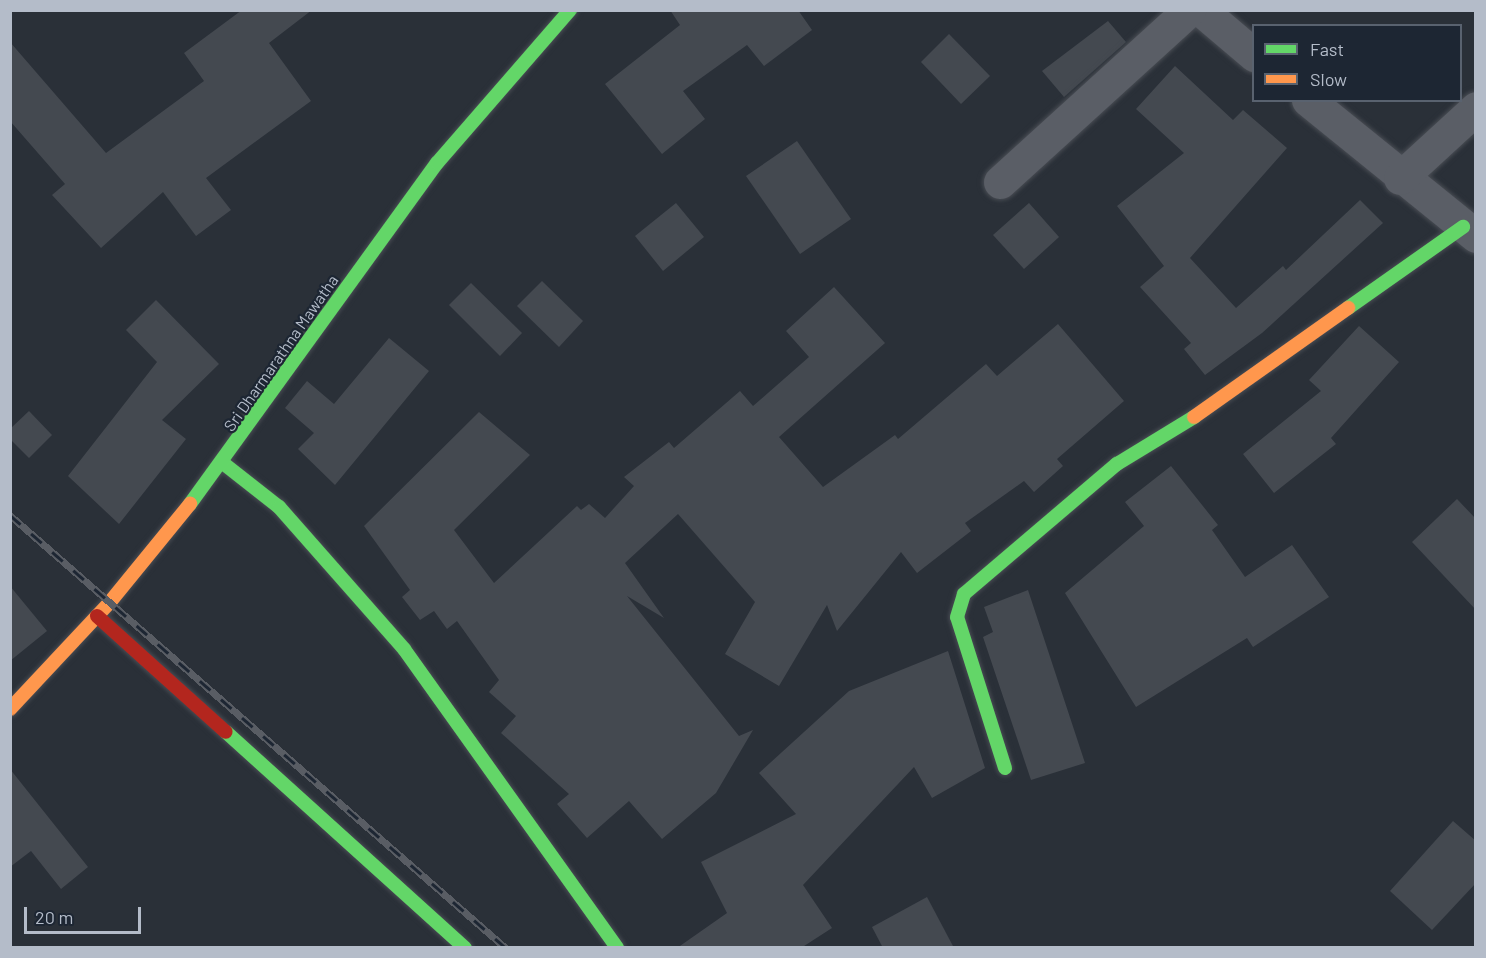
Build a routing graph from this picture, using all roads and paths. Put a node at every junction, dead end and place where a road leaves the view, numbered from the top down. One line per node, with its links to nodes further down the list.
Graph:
1 (570, 10): 10 (street, Sri Dharmarathna Mawatha)
2 (1189, 10): 8 (street)
3 (1201, 10): 4 (street)
4 (1252, 53)
5 (1310, 102): 7 (street)
6 (1476, 108): 7 (street)
7 (1400, 178): 9 (street)
8 (1000, 182)
9 (1469, 232): 13 (street)
10 (223, 464): 11 (street, Sri Dharmarathna Mawatha); 15 (street)
11 (97, 616): 12 (street, Sri Dharmarathna Mawatha); 14 (street)
12 (10, 709)
13 (1005, 768)
14 (465, 948)
15 (617, 948)

